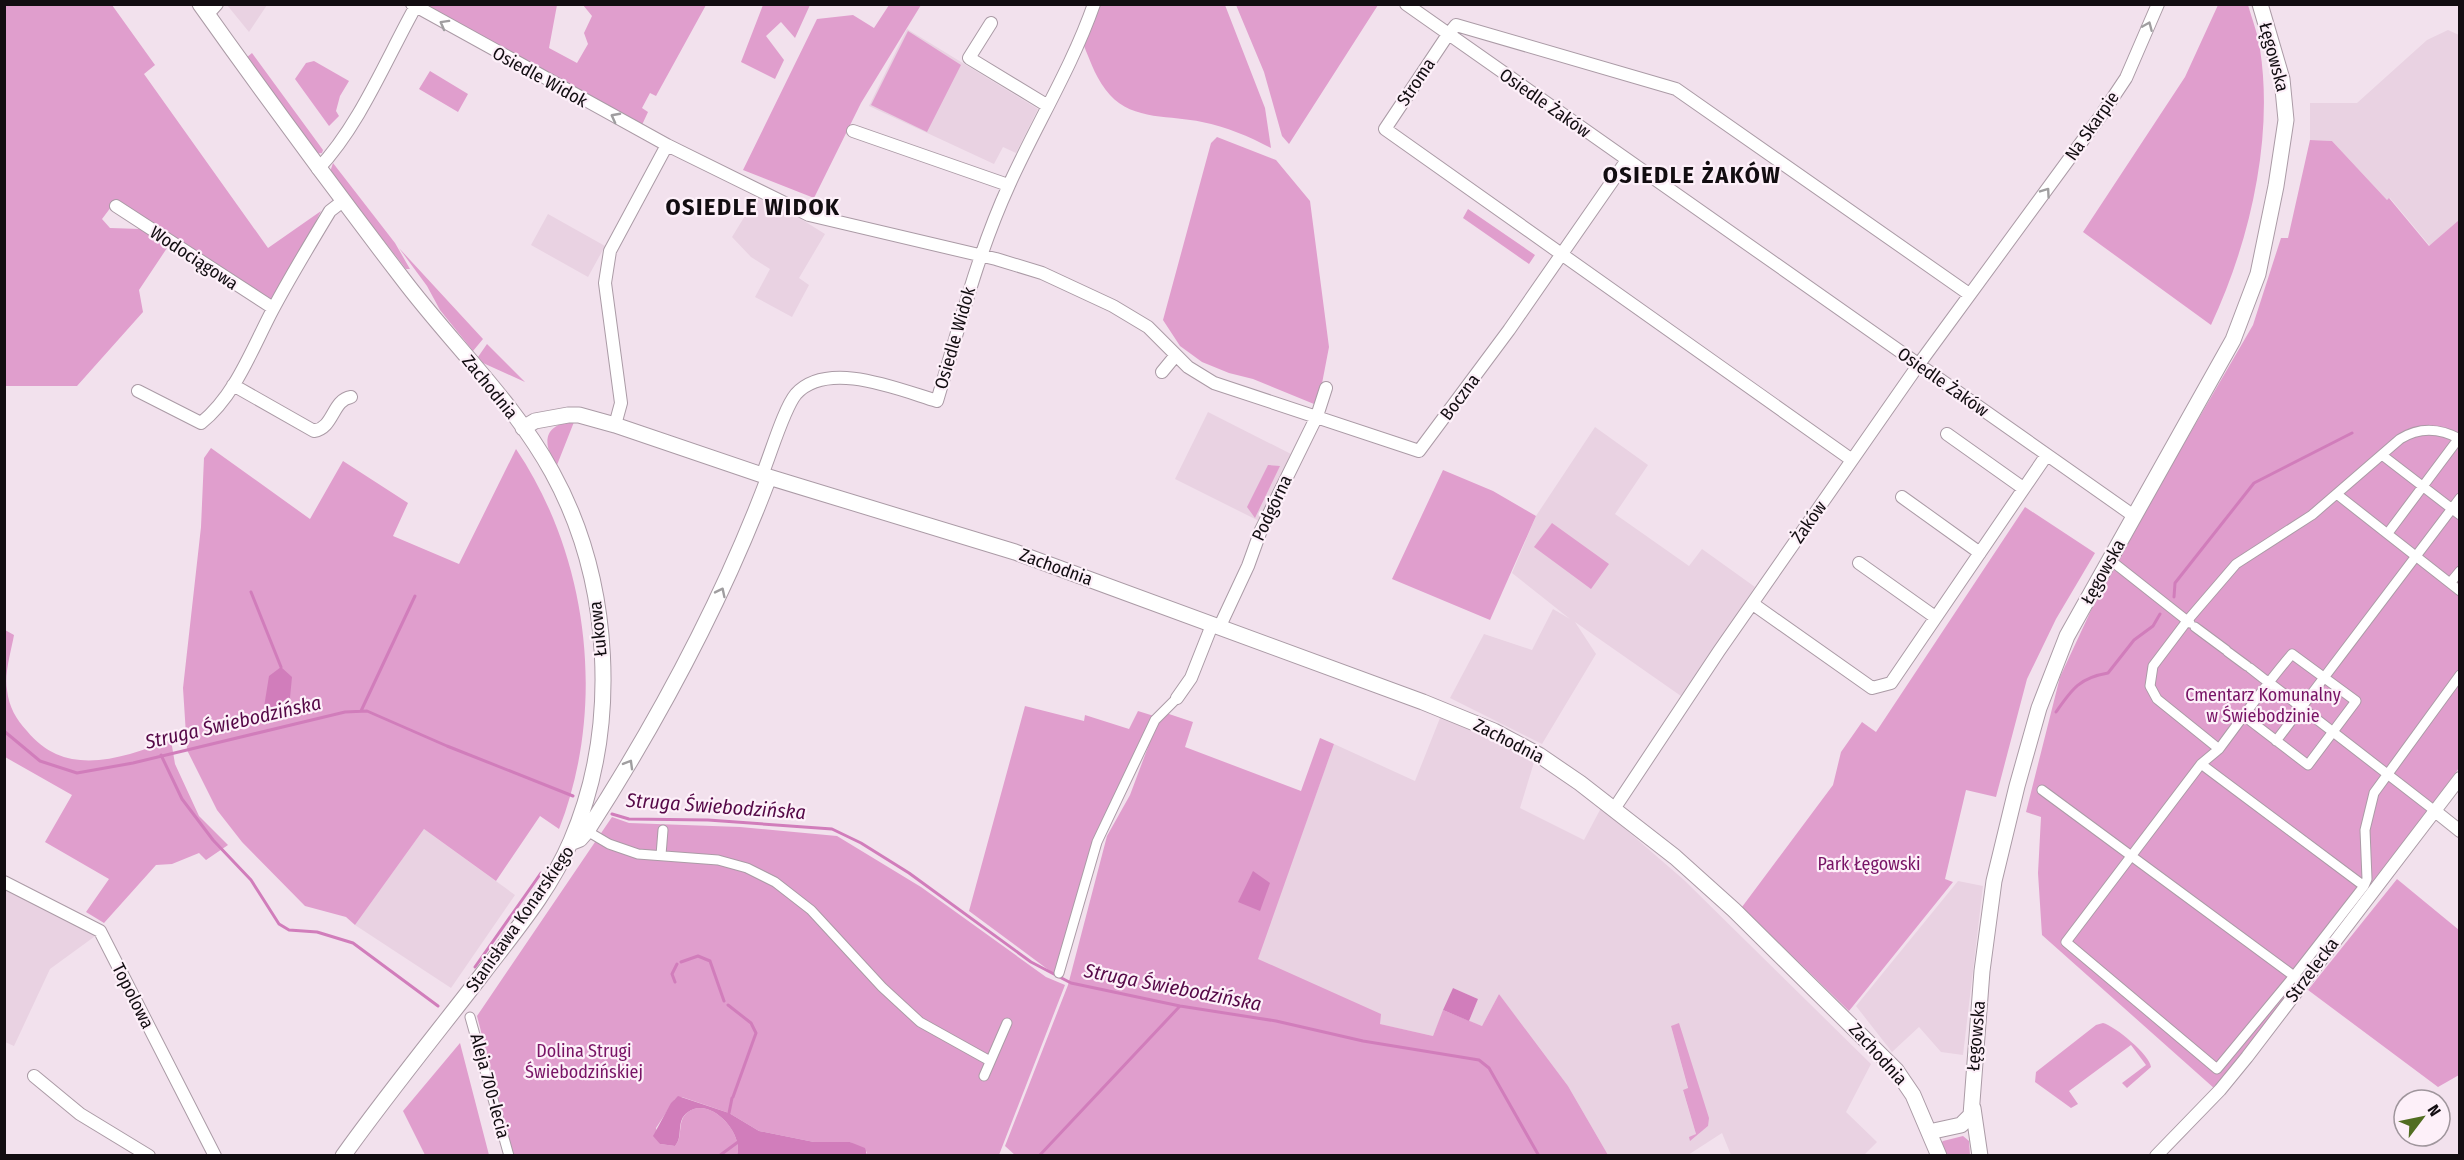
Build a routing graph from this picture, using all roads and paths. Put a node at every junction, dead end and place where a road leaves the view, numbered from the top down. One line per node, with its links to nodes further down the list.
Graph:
1 (1094, 4): 9 (street)
2 (1406, 4): 8 (street)
3 (2158, 4): 17 (street, Na Skarpie, one-way to 3)
4 (2260, 4): 44 (street, Łęgowska)
5 (414, 6): 11 (street, Osiedle Widok, one-way to 5); 13 (street, Osiedle Widok)
6 (208, 8): 13 (street, Zachodnia)
7 (991, 23): 9 (street)
8 (1447, 36): 12 (street, Osiedle Żaków); 18 (street, Stroma); 20 (street, Osiedle Żaków)
9 (1048, 106): 14 (street)
10 (853, 131): 14 (street)
11 (666, 145): 19 (street, Osiedle Widok); 30 (street)
12 (1627, 160): 18 (street); 23 (street, Osiedle Żaków)
13 (318, 169): 15 (street, Zachodnia)
14 (1008, 185): 19 (street)
15 (343, 201): 21 (street); 31 (street, Zachodnia)
16 (116, 206): 21 (street, Wodociągowa)
17 (2013, 239): 20 (street, Żaków)
18 (1562, 254): 29 (street, Boczna); 36 (street)
19 (979, 257): 22 (street, Osiedle Widok); 37 (street, Osiedle Widok)
20 (1969, 294): 23 (street, Żaków)
21 (273, 308): 25 (street)
22 (1176, 355): 24 (street); 29 (street, Osiedle Widok)
23 (1919, 364): 35 (street, Osiedle Żaków); 36 (street, Żaków)
24 (1162, 372)
25 (233, 385): 27 (street); 28 (street)
26 (1326, 388): 29 (street, Podgórna)
27 (138, 392)
28 (351, 397)
29 (1317, 416): 56 (street, Podgórna)
30 (615, 425): 31 (street, Zachodnia); 37 (street, Zachodnia)
31 (523, 428): 75 (street, Łukowa)
32 (1947, 434): 39 (street)
33 (2459, 438): 34 (street); 38 (street)
34 (2382, 455): 38 (street); 40 (street)
35 (2046, 456): 39 (street); 44 (street, Osiedle Żaków)
36 (1852, 460): 53 (street, Żaków)
37 (765, 476): 56 (street, Zachodnia); 73 (street, Stanisława Konarskiego, one-way to 37)
38 (2422, 487): 43 (street); 45 (street)
39 (2023, 488): 46 (street)
40 (2338, 495): 45 (street); 55 (street)
41 (1902, 497): 46 (street)
42 (2460, 498): 43 (street)
43 (2456, 512): 47 (street)
44 (2134, 516): 48 (street, Łęgowska)
45 (2388, 533): 47 (street)
46 (1980, 553): 54 (street)
47 (2417, 556): 51 (street); 58 (street)
48 (2109, 559): 55 (street); 87 (street, Łęgowska)
49 (1859, 563): 54 (street)
50 (2460, 571): 51 (street)
51 (2450, 583): 52 (street)
52 (2460, 591)
53 (1753, 604): 54 (street); 70 (street, Żaków)
54 (1935, 616)
55 (2191, 624): 59 (street); 65 (street)
56 (1216, 626): 60 (street, Podgórna); 70 (street, Zachodnia)
57 (2460, 675): 67 (street)
58 (2325, 677): 59 (street); 61 (street); 63 (street)
59 (2267, 681): 61 (street); 62 (street)
60 (1178, 698): 80 (street)
61 (2301, 708): 63 (street); 64 (street)
62 (2244, 716): 64 (street); 65 (street)
63 (2334, 733): 64 (street); 67 (street)
64 (2276, 741)
65 (2219, 749): 66 (street)
66 (2201, 764): 77 (street); 79 (street)
67 (2388, 775): 71 (street); 79 (street)
68 (2460, 778): 71 (street, Strzelecka)
69 (2042, 790): 77 (street)
70 (1614, 809): 88 (street, Zachodnia)
71 (2435, 811): 74 (street); 81 (street, Strzelecka)
72 (663, 830): 76 (street)
73 (587, 831): 75 (street, Stanisława Konarskiego); 76 (street)
74 (2460, 831)
75 (570, 843): 91 (street, Stanisława Konarskiego)
76 (661, 855): 84 (street)
77 (2133, 855): 81 (street); 81 (street)
78 (4, 882): 90 (street, Topolowa)
79 (2364, 886): 81 (street)
80 (1059, 973)
81 (2298, 980): 95 (street, Strzelecka)
82 (470, 1017): 92 (street, Aleja 700-lecia)
83 (1007, 1023): 84 (street)
84 (990, 1061): 86 (street)
85 (34, 1076): 89 (street)
86 (984, 1076)
87 (1972, 1102): 88 (street, Łęgowska); 94 (street)
88 (1929, 1132): 93 (street, Zachodnia)
89 (149, 1155)
90 (215, 1155)
91 (343, 1155)
92 (509, 1155)
93 (1939, 1155)
94 (1980, 1155)
95 (2156, 1155)

